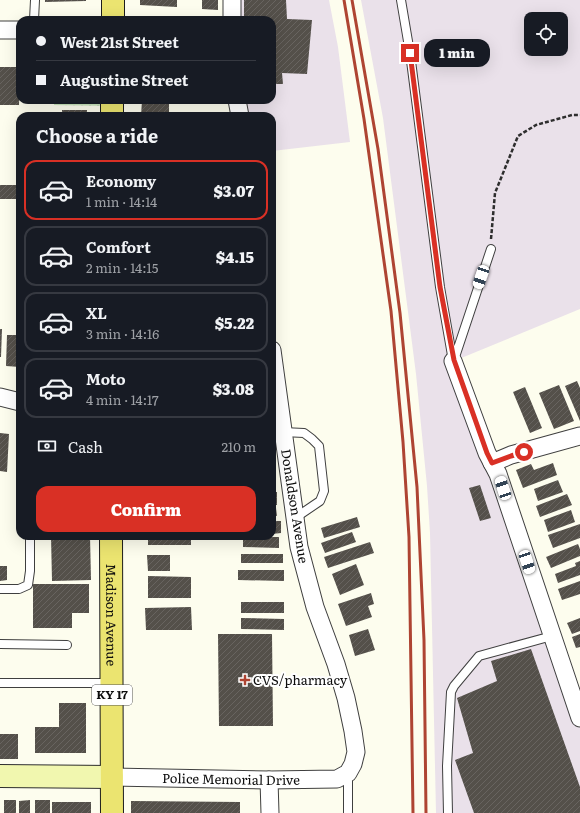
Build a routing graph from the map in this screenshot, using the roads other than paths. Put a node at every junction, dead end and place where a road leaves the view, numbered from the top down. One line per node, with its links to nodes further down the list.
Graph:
1 (35, 0): 5 (lane)
2 (113, 0): 6 (main road)
3 (232, 0): 7 (street)
4 (403, 1): 11 (lane)
5 (34, 16)
6 (113, 16)
7 (232, 16)
8 (0, 30): 9 (street)
9 (16, 30)
10 (491, 249): 11 (lane)
11 (454, 360): 17 (street)
12 (276, 380): 15 (street, Donaldson Avenue)
13 (0, 397): 14 (street)
14 (16, 401)
15 (283, 432): 18 (street, Donaldson Avenue); 18 (lane)
16 (580, 436): 17 (street)
17 (492, 463): 22 (street)
18 (295, 518): 28 (street, Donaldson Avenue)
19 (30, 540): 21 (lane)
20 (111, 540): 25 (main road, Madison Avenue / KY 17)
21 (0, 589)
22 (552, 636): 27 (street); 35 (lane)
23 (0, 644): 24 (lane)
24 (67, 645)
25 (112, 683): 26 (lane); 30 (main road, Madison Avenue / KY 17)
26 (0, 684)
27 (580, 718)
28 (348, 773): 31 (street, Police Memorial Drive); 34 (lane)
29 (0, 776): 30 (main road)
30 (112, 777): 31 (street, Police Memorial Drive); 32 (main road, Madison Avenue / KY 17)
31 (270, 780): 33 (street)
32 (112, 813)
33 (270, 813)
34 (348, 813)
35 (448, 813)

